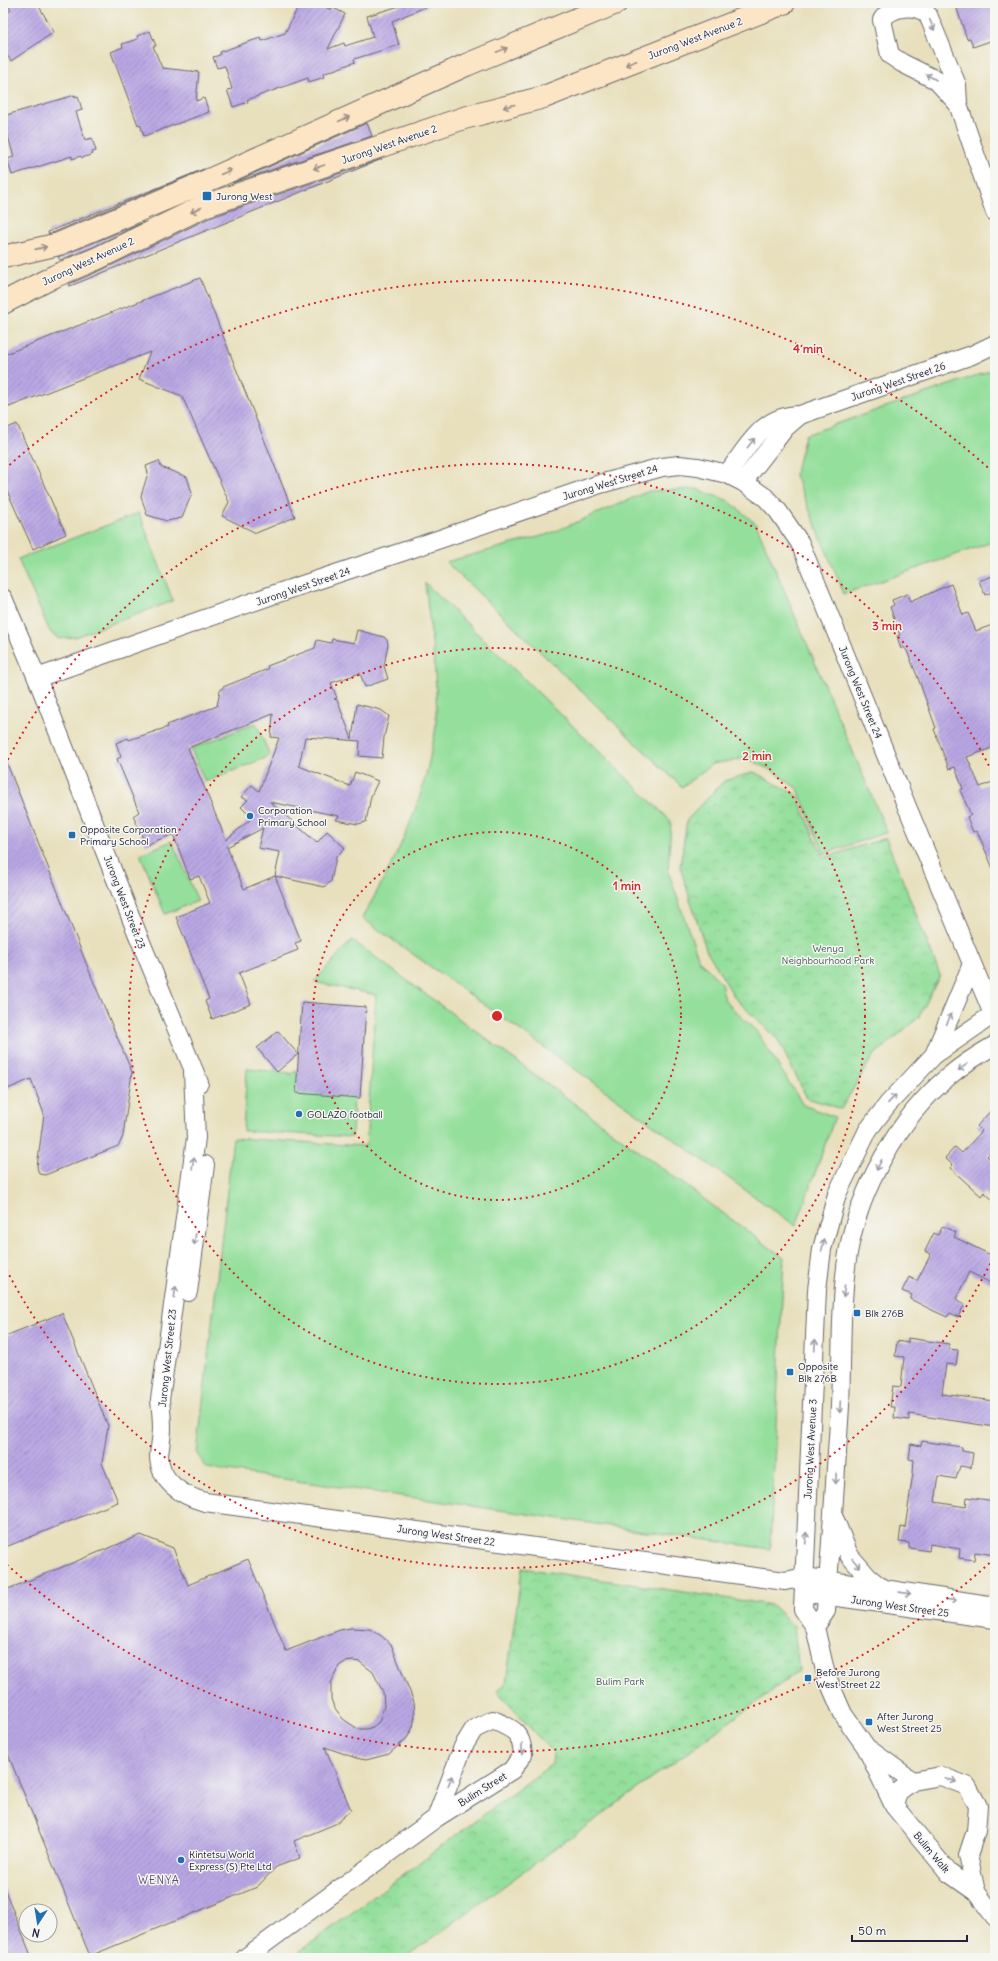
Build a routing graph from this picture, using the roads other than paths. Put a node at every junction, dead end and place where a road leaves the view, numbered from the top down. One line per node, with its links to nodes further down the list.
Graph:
1 (616, 3): 5 (main road, one-way to 1)
2 (784, 3): 6 (main road, Jurong West Avenue 2, one-way to 6)
3 (958, 104): 3 (street, one-way to 3); 4 (street)
4 (995, 212)
5 (3, 257)
6 (3, 303)
7 (995, 344): 8 (street, Jurong West Street 26)
8 (800, 415): 9 (street, Jurong West Street 26, one-way to 8); 10 (street, Jurong West Street 26)
9 (727, 474): 10 (street, Jurong West Street 24); 12 (street, Jurong West Street 24)
10 (743, 482): 13 (street, Jurong West Street 24)
11 (3, 598): 12 (street, Jurong West Street 23)
12 (37, 678): 17 (street, Jurong West Street 23)
13 (972, 964): 14 (street, Jurong West Street 24); 16 (street, one-way to 13)
14 (994, 1015): 16 (street, Jurong West Avenue 3)
15 (995, 1045): 18 (street, one-way to 18)
16 (934, 1056): 19 (street, Jurong West Avenue 3, one-way to 16)
17 (162, 1428): 19 (street, Jurong West Street 22)
18 (834, 1515): 20 (street); 21 (street, one-way to 21)
19 (805, 1585): 20 (street, Jurong West Street 25); 24 (street, Bulim Walk)
20 (827, 1588): 21 (street, Jurong West Street 25); 23 (street, Jurong West Street 25); 24 (street)
21 (885, 1590): 22 (street, Jurong West Street 25, one-way to 22)
22 (995, 1606)
23 (995, 1619)
24 (816, 1627): 25 (street, Bulim Walk)
25 (866, 1747): 26 (street, Bulim Walk); 27 (street, Bulim Walk)
26 (913, 1781): 27 (street, Bulim Walk); 29 (street, Bulim Walk, one-way to 29)
27 (894, 1806): 29 (street, Bulim Walk)
28 (436, 1818): 28 (street, Bulim Street, one-way to 28); 31 (street, Bulim Street)
29 (976, 1892): 30 (street, Bulim Walk)
30 (995, 1917)
31 (246, 1958)

